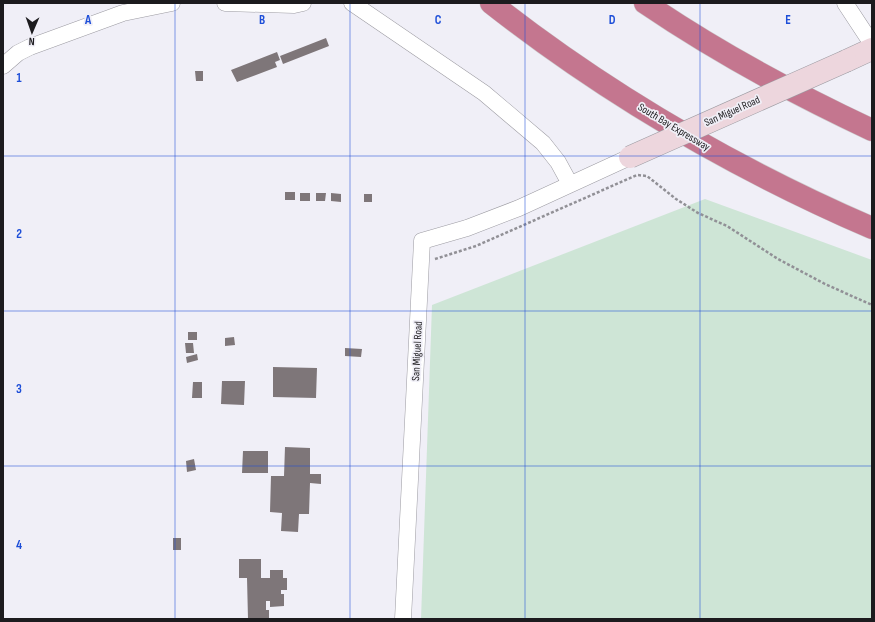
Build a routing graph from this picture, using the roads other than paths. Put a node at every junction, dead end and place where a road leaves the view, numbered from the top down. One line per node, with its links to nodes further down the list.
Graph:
1 (172, 3): 10 (street)
2 (225, 3): 3 (street)
3 (303, 3)
4 (352, 3): 13 (street)
5 (491, 3): 14 (highway, South Bay Expressway)
6 (645, 3): 11 (highway)
7 (845, 3): 8 (street)
8 (872, 44)
9 (872, 49): 12 (street, San Miguel Road, bridge)
10 (3, 66)
11 (872, 130)
12 (630, 157): 13 (street, San Miguel Road)
13 (570, 184): 15 (street, San Miguel Road)
14 (872, 228)
15 (403, 619)

